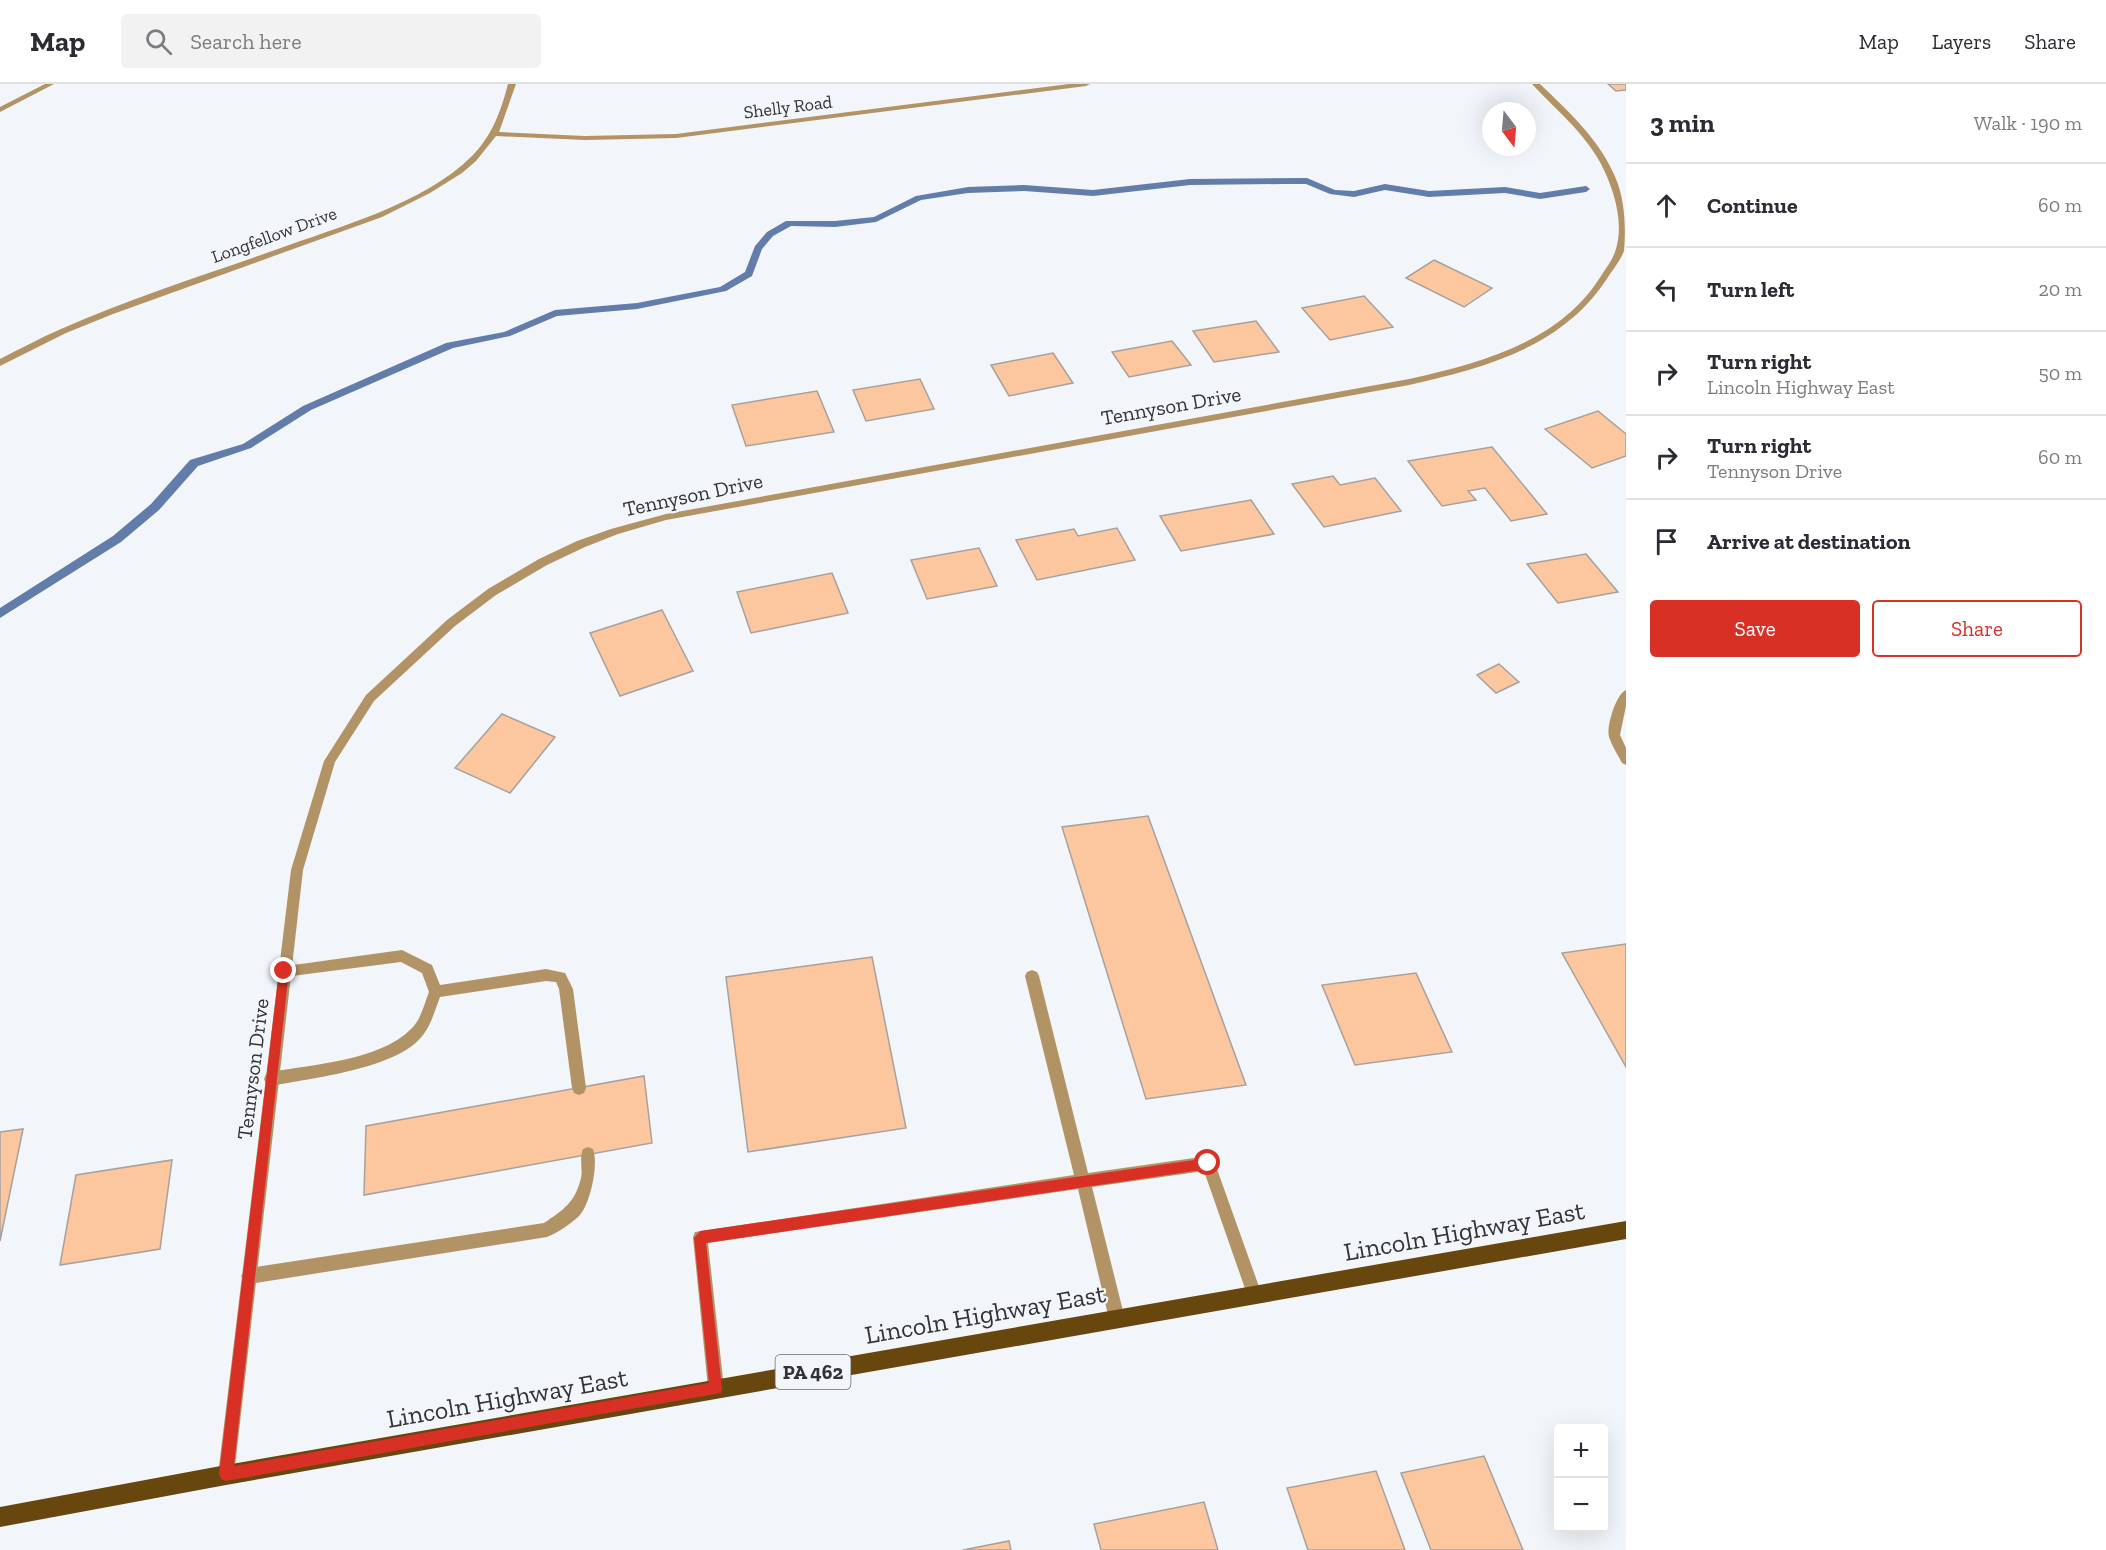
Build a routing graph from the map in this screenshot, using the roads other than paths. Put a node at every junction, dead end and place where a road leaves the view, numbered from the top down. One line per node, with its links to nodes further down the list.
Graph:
1 (50, 84): 6 (street)
2 (512, 84): 7 (street, Longfellow Drive)
3 (1086, 84): 5 (street, Shelly Road)
4 (1536, 84): 11 (street, Tennyson Drive)
5 (1064, 85): 7 (street, Shelly Road)
6 (0, 110)
7 (494, 134): 8 (street, Longfellow Drive)
8 (0, 363)
9 (1626, 694): 10 (street)
10 (1626, 760)
11 (284, 971): 13 (street); 14 (street, Tennyson Drive)
12 (1032, 975): 17 (street)
13 (436, 992): 14 (street); 15 (street)
14 (271, 1079): 19 (street, Tennyson Drive)
15 (579, 1088)
16 (588, 1154): 19 (street)
17 (1083, 1180): 20 (street); 21 (street); 22 (street)
18 (1626, 1230): 20 (main road, Lincoln Highway East / PA 462)
19 (249, 1276): 23 (street, Tennyson Drive)
20 (1254, 1295): 21 (main road, Lincoln Highway East / PA 462)
21 (1117, 1319): 22 (main road, Lincoln Highway East / PA 462)
22 (716, 1388): 23 (main road, Lincoln Highway East / PA 462)
23 (226, 1474): 24 (main road, Lincoln Highway East / PA 462)
24 (0, 1517)

